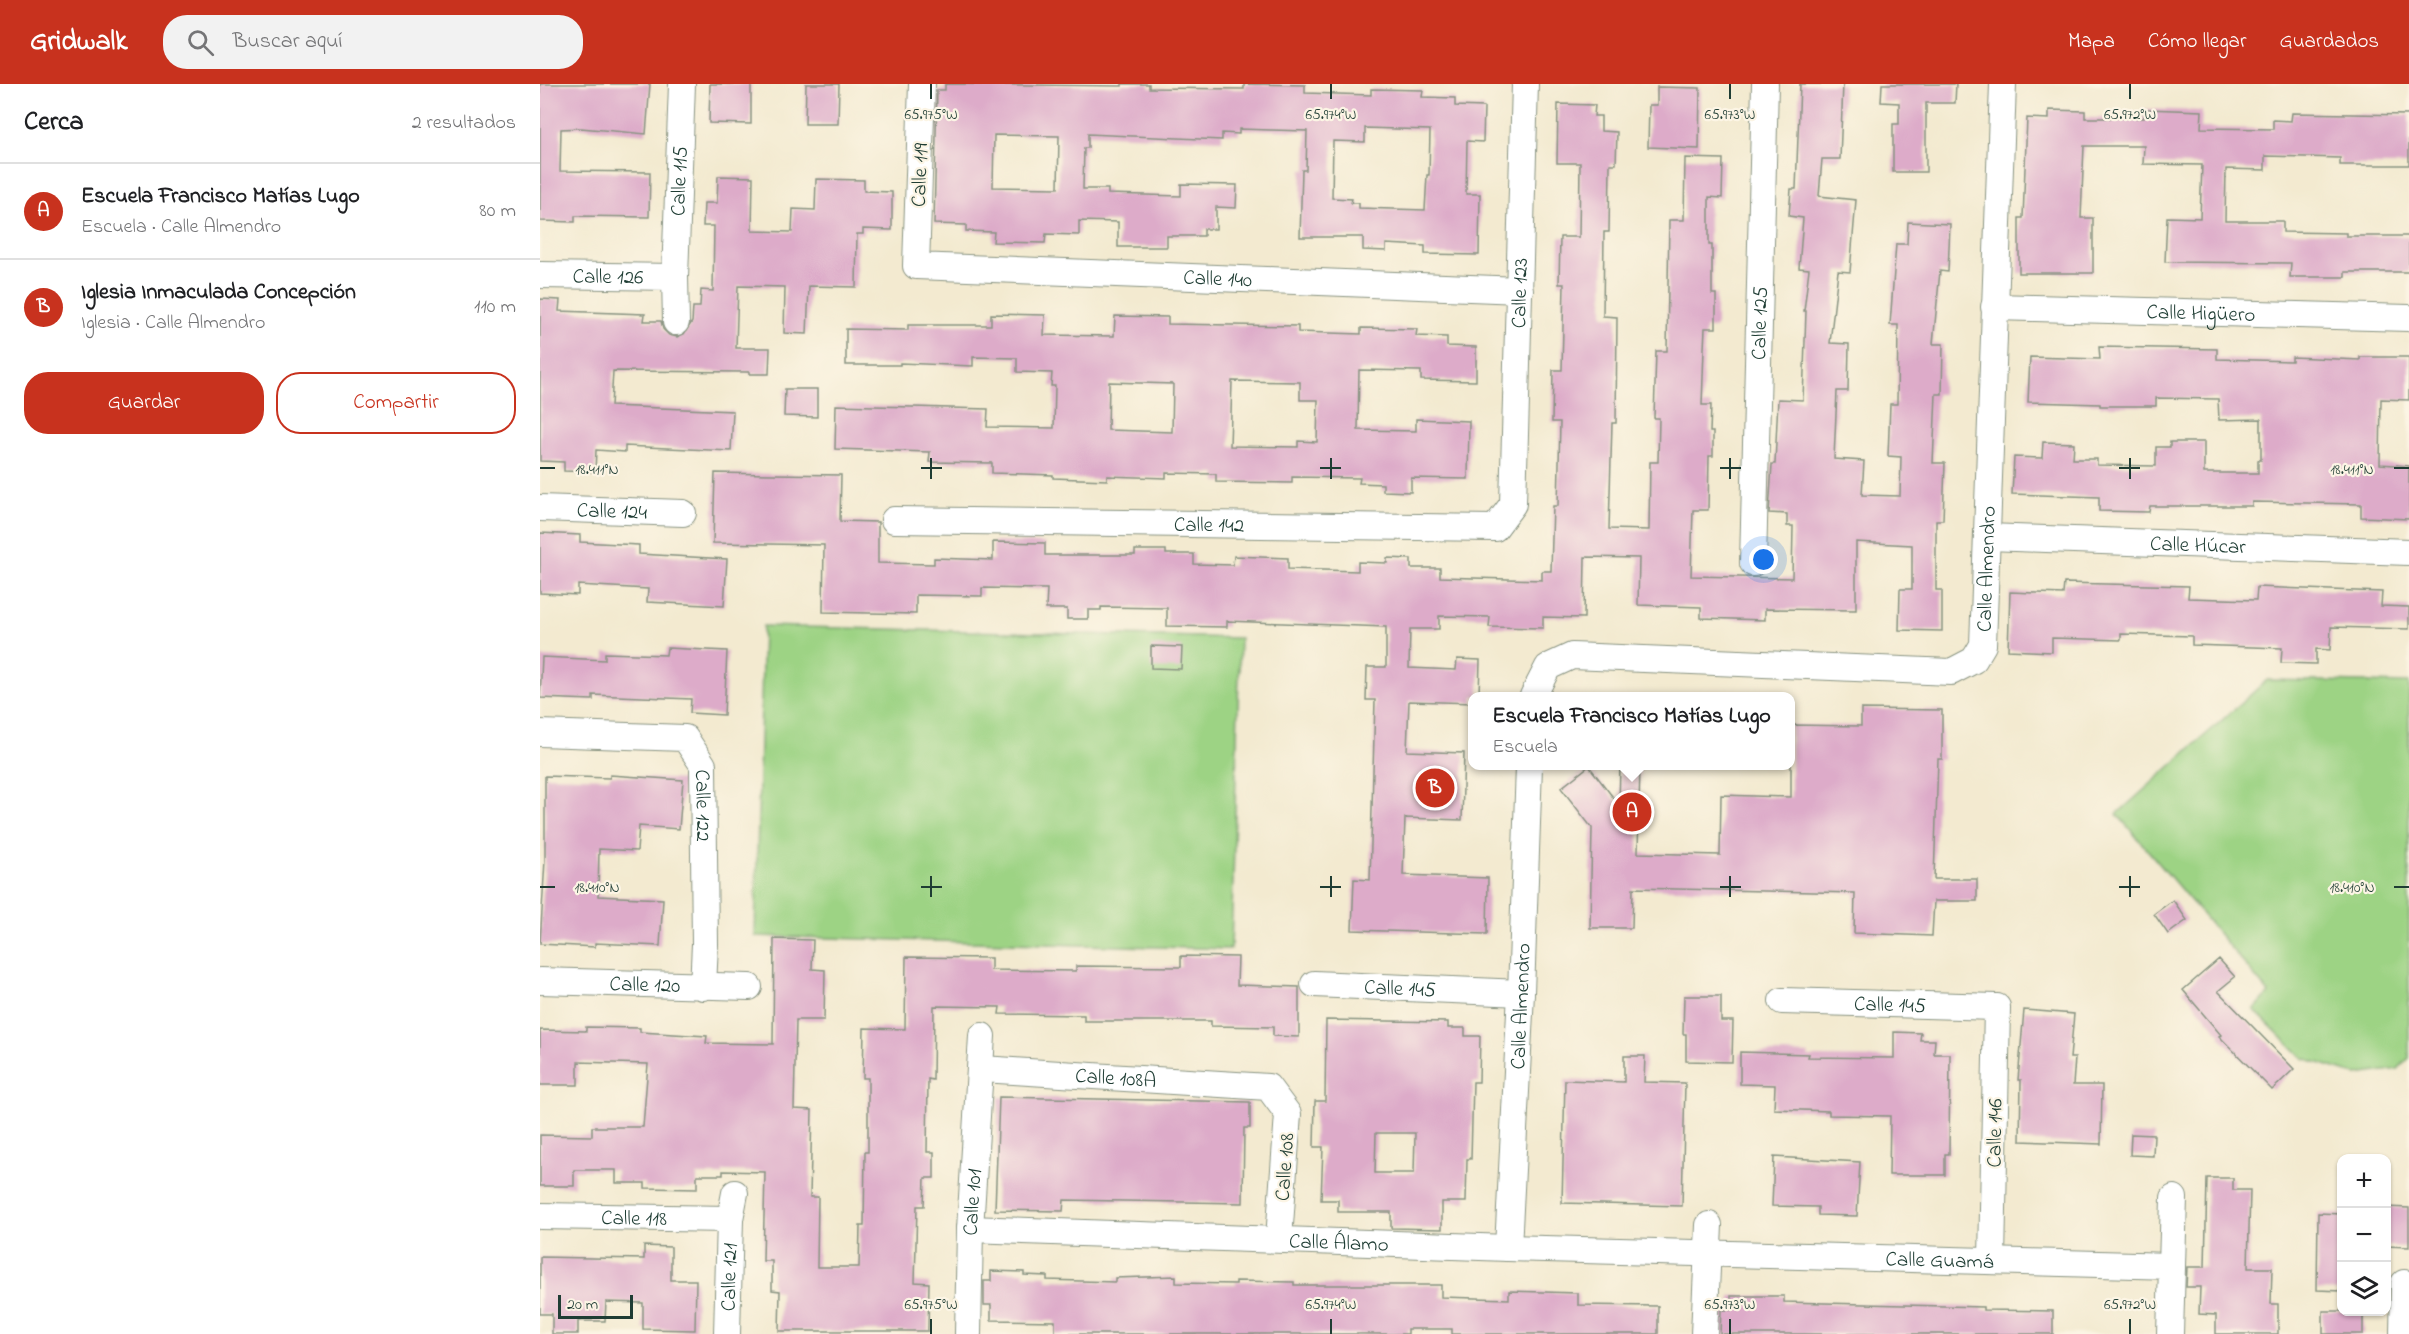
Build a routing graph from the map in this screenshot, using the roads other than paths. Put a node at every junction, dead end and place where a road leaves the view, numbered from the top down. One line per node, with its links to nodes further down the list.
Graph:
1 (682, 84): 8 (street, Calle 115)
2 (922, 84): 6 (street, Calle 119)
3 (1525, 84): 9 (street, Calle 123)
4 (1765, 84): 19 (street, Calle 125)
5 (2003, 84): 10 (street, Calle Almendro)
6 (916, 266): 9 (street, Calle 140)
7 (540, 275): 8 (street, Calle 126)
8 (675, 277): 12 (street, Calle 115)
9 (1520, 290): 13 (street, Calle 123)
10 (1994, 307): 11 (street, Calle Higüero); 17 (street, Calle Almendro)
11 (2409, 318)
12 (676, 322)
13 (1513, 504): 16 (street, Calle 142)
14 (540, 508): 15 (street, Calle 124)
15 (683, 513)
16 (894, 520)
17 (1988, 537): 18 (street, Calle Húcar); 20 (street, Calle Almendro)
18 (2409, 552)
19 (1753, 563)
20 (1535, 692)
21 (540, 733): 25 (street, Calle 122)
22 (1529, 770): 27 (street, Calle Almendro)
23 (540, 981): 25 (street, Calle 120)
24 (1314, 984): 27 (street, Calle 145)
25 (703, 987): 26 (street, Calle 120)
26 (749, 987)
27 (1521, 993): 40 (street, Calle Almendro)
28 (1782, 1001): 29 (street, Calle 145)
29 (1997, 1007): 42 (street, Calle 146)
30 (982, 1036): 31 (street)
31 (981, 1069): 32 (street, Calle 108A); 38 (street, Calle 101)
32 (1276, 1098): 39 (street, Calle 108)
33 (735, 1193): 36 (street, Calle 121)
34 (2174, 1198): 43 (street)
35 (540, 1216): 36 (street, Calle 118)
36 (730, 1219): 45 (street, Calle 121)
37 (1710, 1225): 41 (street)
38 (970, 1229): 39 (street, Calle Álamo); 46 (street, Calle 101)
39 (1279, 1239): 40 (street, Calle Álamo)
40 (1508, 1248): 41 (street, Calle Álamo)
41 (1708, 1253): 42 (street, Calle Guamá); 47 (street)
42 (1992, 1260): 43 (street, Calle Guamá)
43 (2172, 1266): 48 (street)
44 (2400, 1283): 49 (street)
45 (727, 1334)
46 (968, 1334)
47 (1704, 1334)
48 (2170, 1334)
49 (2403, 1334)

